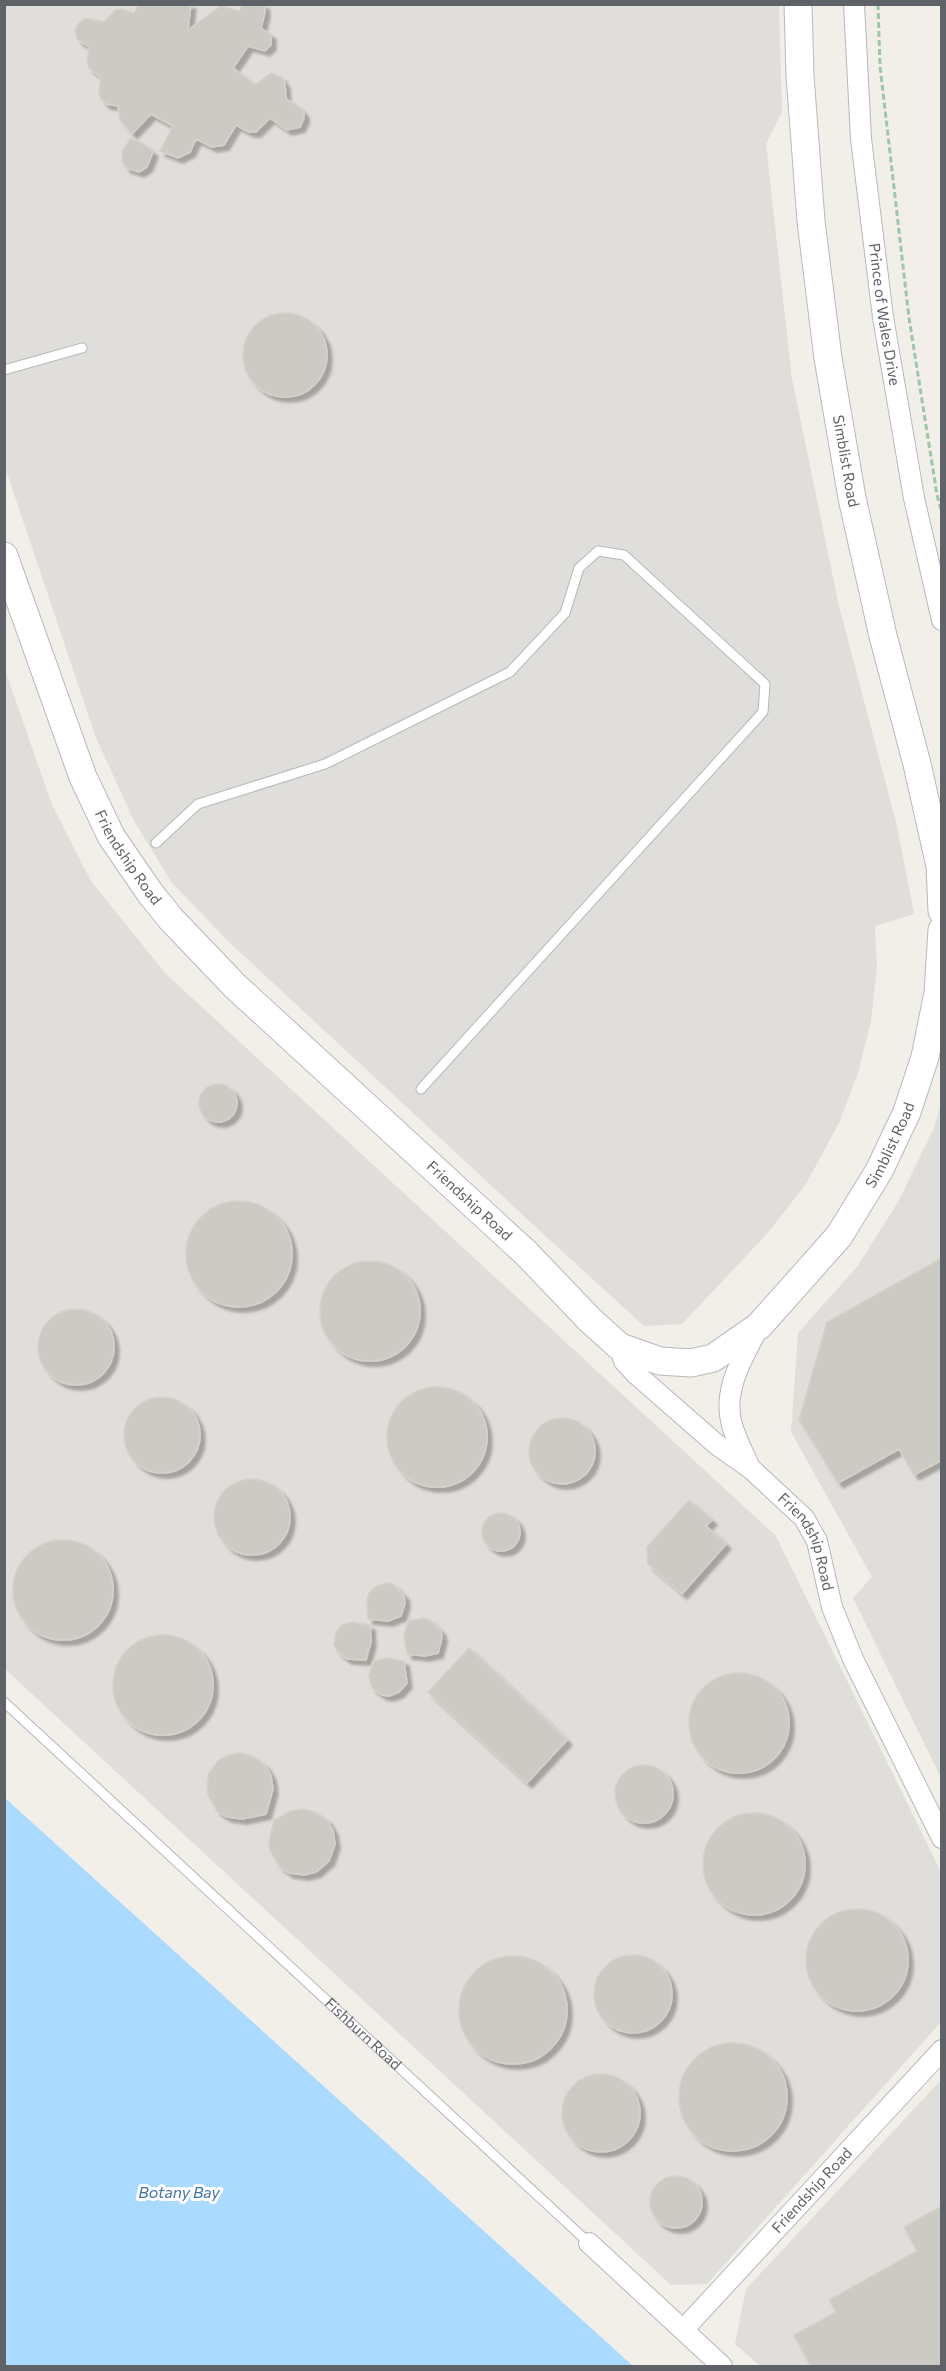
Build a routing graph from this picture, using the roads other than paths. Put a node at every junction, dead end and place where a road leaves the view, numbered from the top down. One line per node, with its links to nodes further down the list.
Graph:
1 (798, 4): 8 (street, Simblist Road)
2 (854, 4): 6 (street, Prince of Wales Drive)
3 (82, 348): 4 (lane)
4 (4, 370)
5 (4, 556): 12 (street, Friendship Road)
6 (942, 620)
7 (156, 843): 10 (lane)
8 (942, 911)
9 (942, 930): 11 (street, Simblist Road)
10 (421, 1089)
11 (759, 1326): 12 (street, Simblist Road); 13 (street, Simblist Road)
12 (620, 1347): 13 (street, Friendship Road)
13 (750, 1468): 15 (street, Friendship Road)
14 (4, 1702): 17 (lane, Fishburn Road)
15 (942, 1838)
16 (942, 2050): 18 (street, Friendship Road)
17 (589, 2243): 18 (street, Fishburn Road)
18 (683, 2330): 19 (street, Fishburn Road)
19 (722, 2367)

